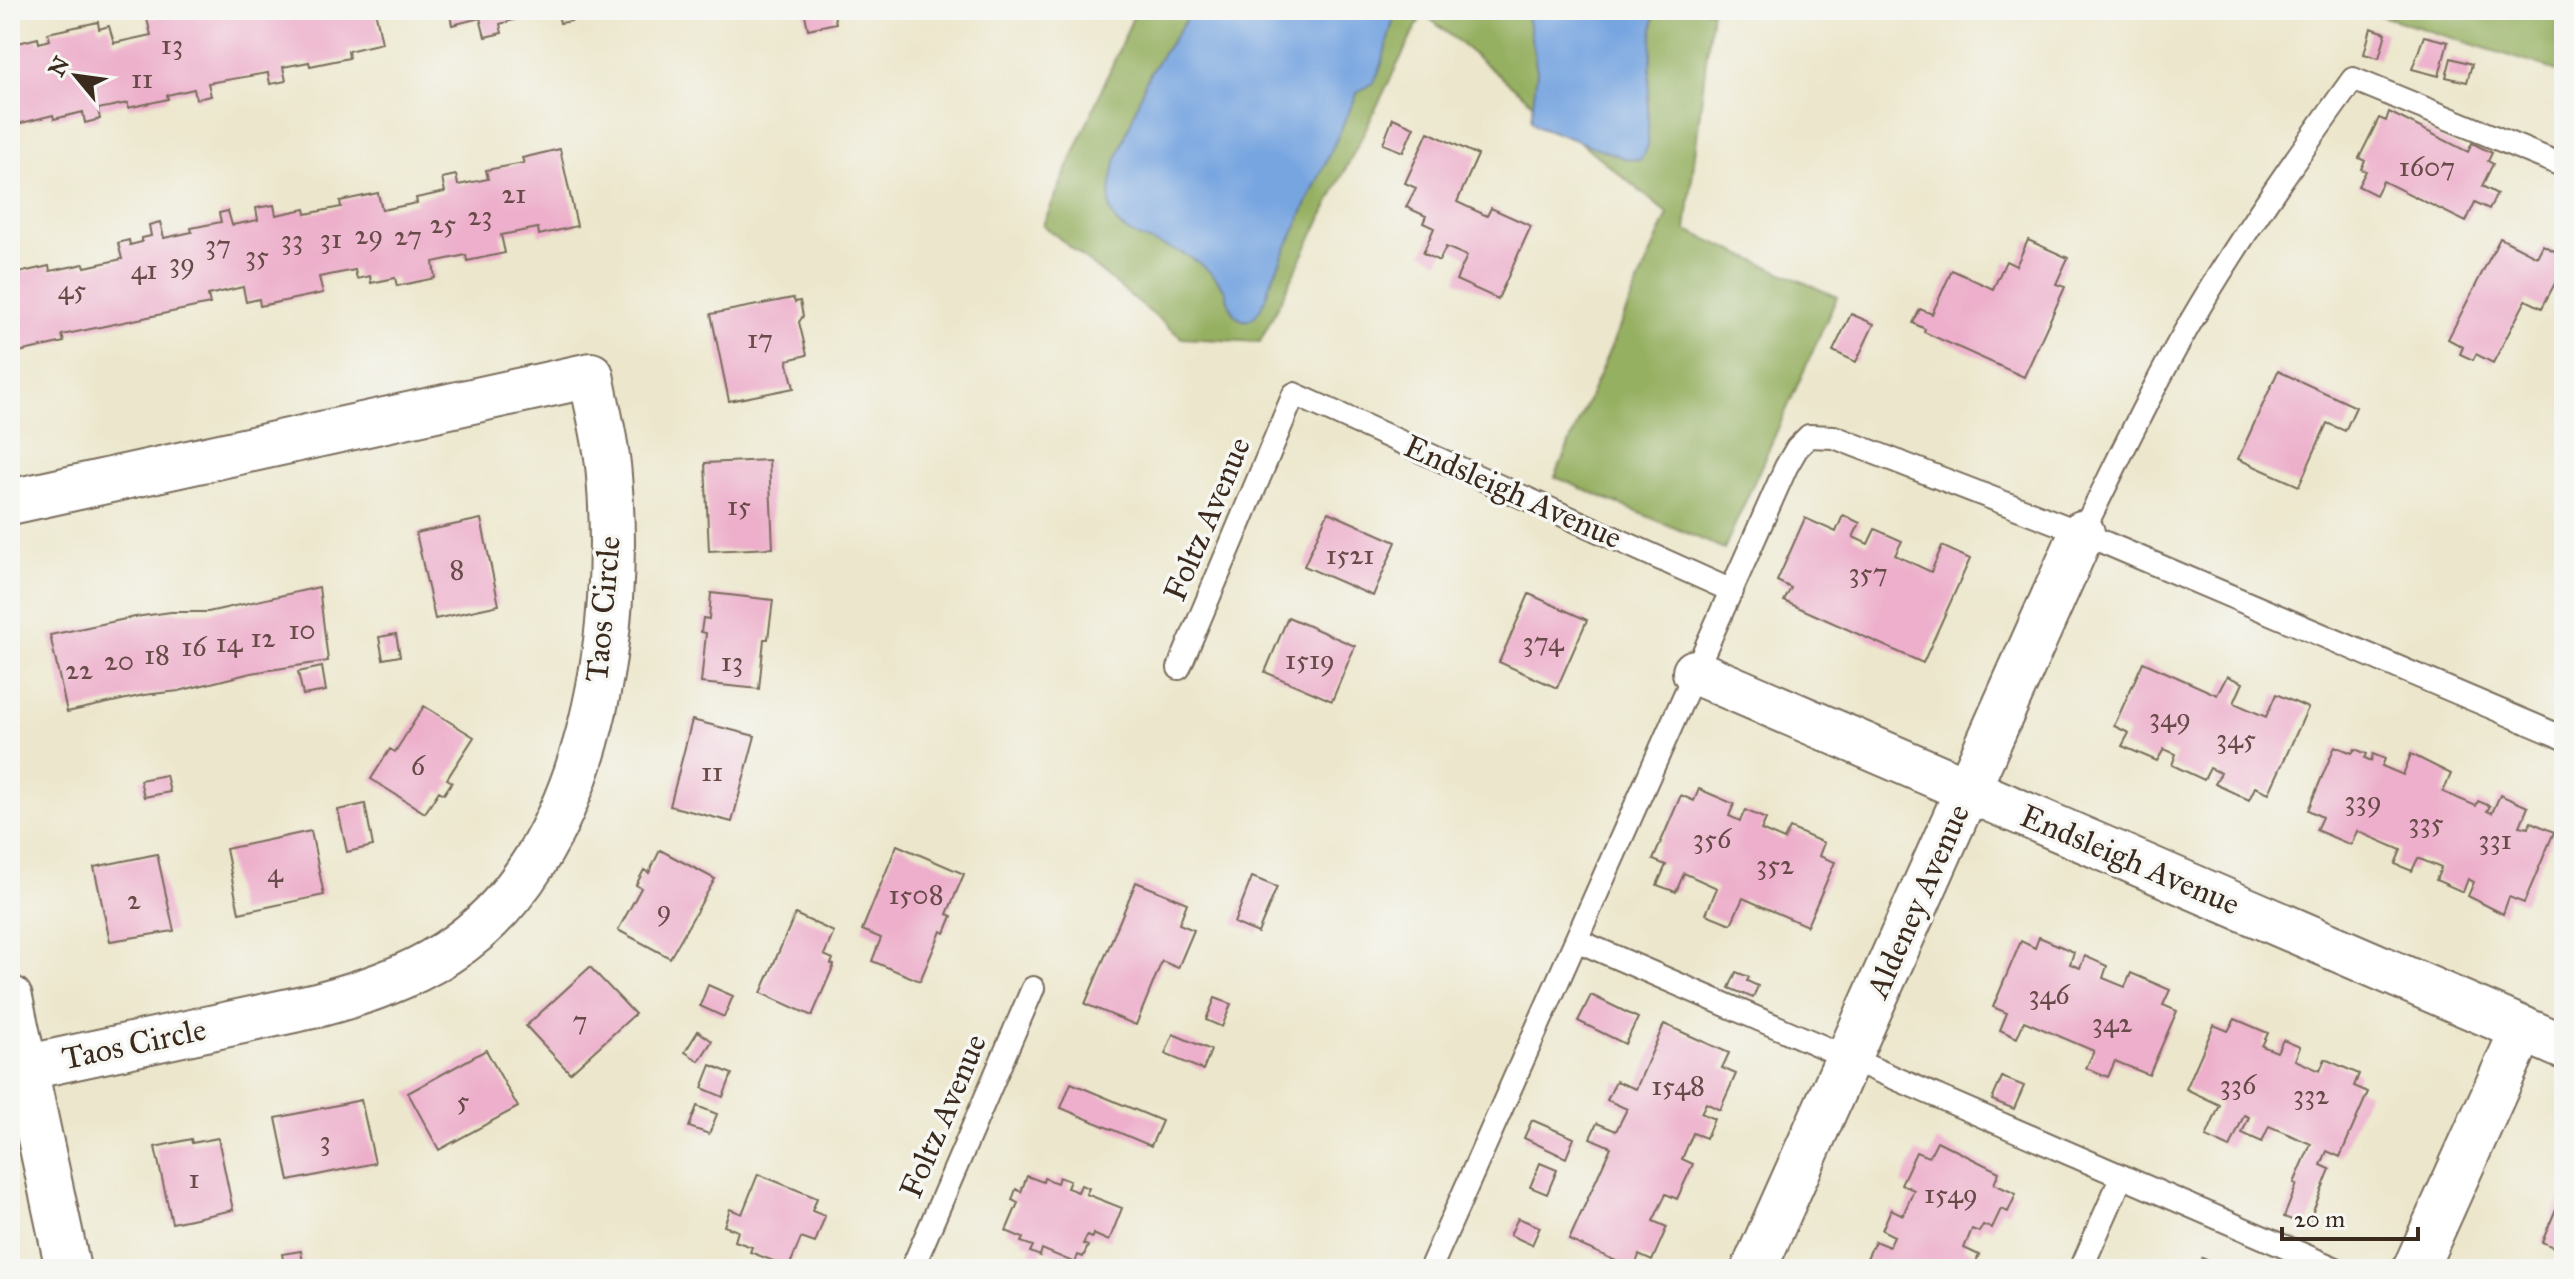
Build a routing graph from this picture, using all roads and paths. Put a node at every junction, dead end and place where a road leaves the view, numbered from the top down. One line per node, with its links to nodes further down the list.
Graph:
1 (2564, 166): 4 (lane)
2 (1294, 394): 5 (lane, Endsleigh Avenue); 6 (lane, Foltz Avenue)
3 (10, 502): 16 (street, Taos Circle)
4 (2082, 533): 5 (lane); 8 (lane); 9 (street, Aldeney Avenue)
5 (1732, 591): 7 (lane)
6 (1179, 668)
7 (1695, 672): 9 (street, Endsleigh Avenue); 10 (lane)
8 (2564, 738)
9 (1968, 790): 13 (street, Endsleigh Avenue); 15 (street, Aldeney Avenue)
10 (1576, 940): 15 (lane); 20 (lane)
11 (1033, 988): 19 (lane, Foltz Avenue)
12 (10, 998): 16 (street)
13 (2523, 1029): 14 (street, Endsleigh Avenue); 24 (street)
14 (2564, 1047)
15 (1848, 1057): 17 (lane); 21 (street, Aldeney Avenue)
16 (18, 1069): 18 (street)
17 (2122, 1176): 22 (lane); 23 (lane)
18 (68, 1269)
19 (912, 1269)
20 (1430, 1269)
21 (1754, 1269)
22 (2081, 1269)
23 (2336, 1269)
24 (2415, 1269)

